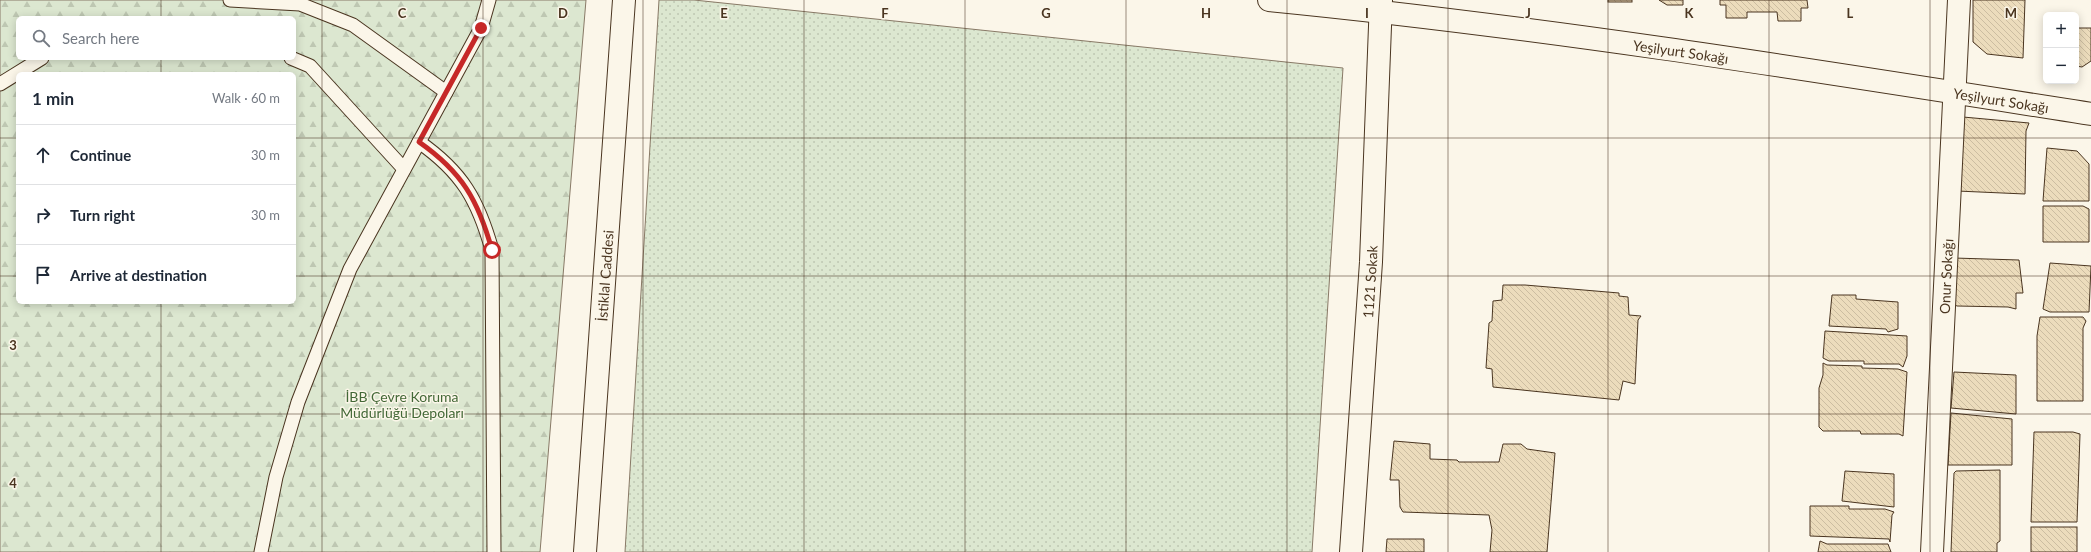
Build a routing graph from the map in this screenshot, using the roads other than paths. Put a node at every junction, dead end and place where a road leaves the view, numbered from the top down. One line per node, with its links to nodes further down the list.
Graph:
1 (230, 0): 6 (lane)
2 (489, 0): 13 (lane)
3 (624, 0): 20 (main road, İstiklal Caddesi)
4 (1269, 0): 7 (main road, Yeşilyurt Sokağı)
5 (1959, 0): 14 (main road, Onur Sokağı)
6 (299, 2): 13 (lane)
7 (1380, 6): 14 (main road, Yeşilyurt Sokağı); 21 (main road, 1121 Sokak)
8 (39, 60): 10 (lane)
9 (296, 60): 17 (lane)
10 (19, 72)
11 (16, 74): 12 (lane)
12 (0, 84)
13 (446, 92): 16 (lane)
14 (1955, 92): 15 (main road, Yeşilyurt Sokağı); 22 (main road, Onur Sokağı)
15 (2091, 114)
16 (419, 142): 17 (lane); 19 (lane)
17 (404, 169): 18 (lane)
18 (261, 552)
19 (494, 552)
20 (585, 552)
21 (1351, 552)
22 (1932, 552)

